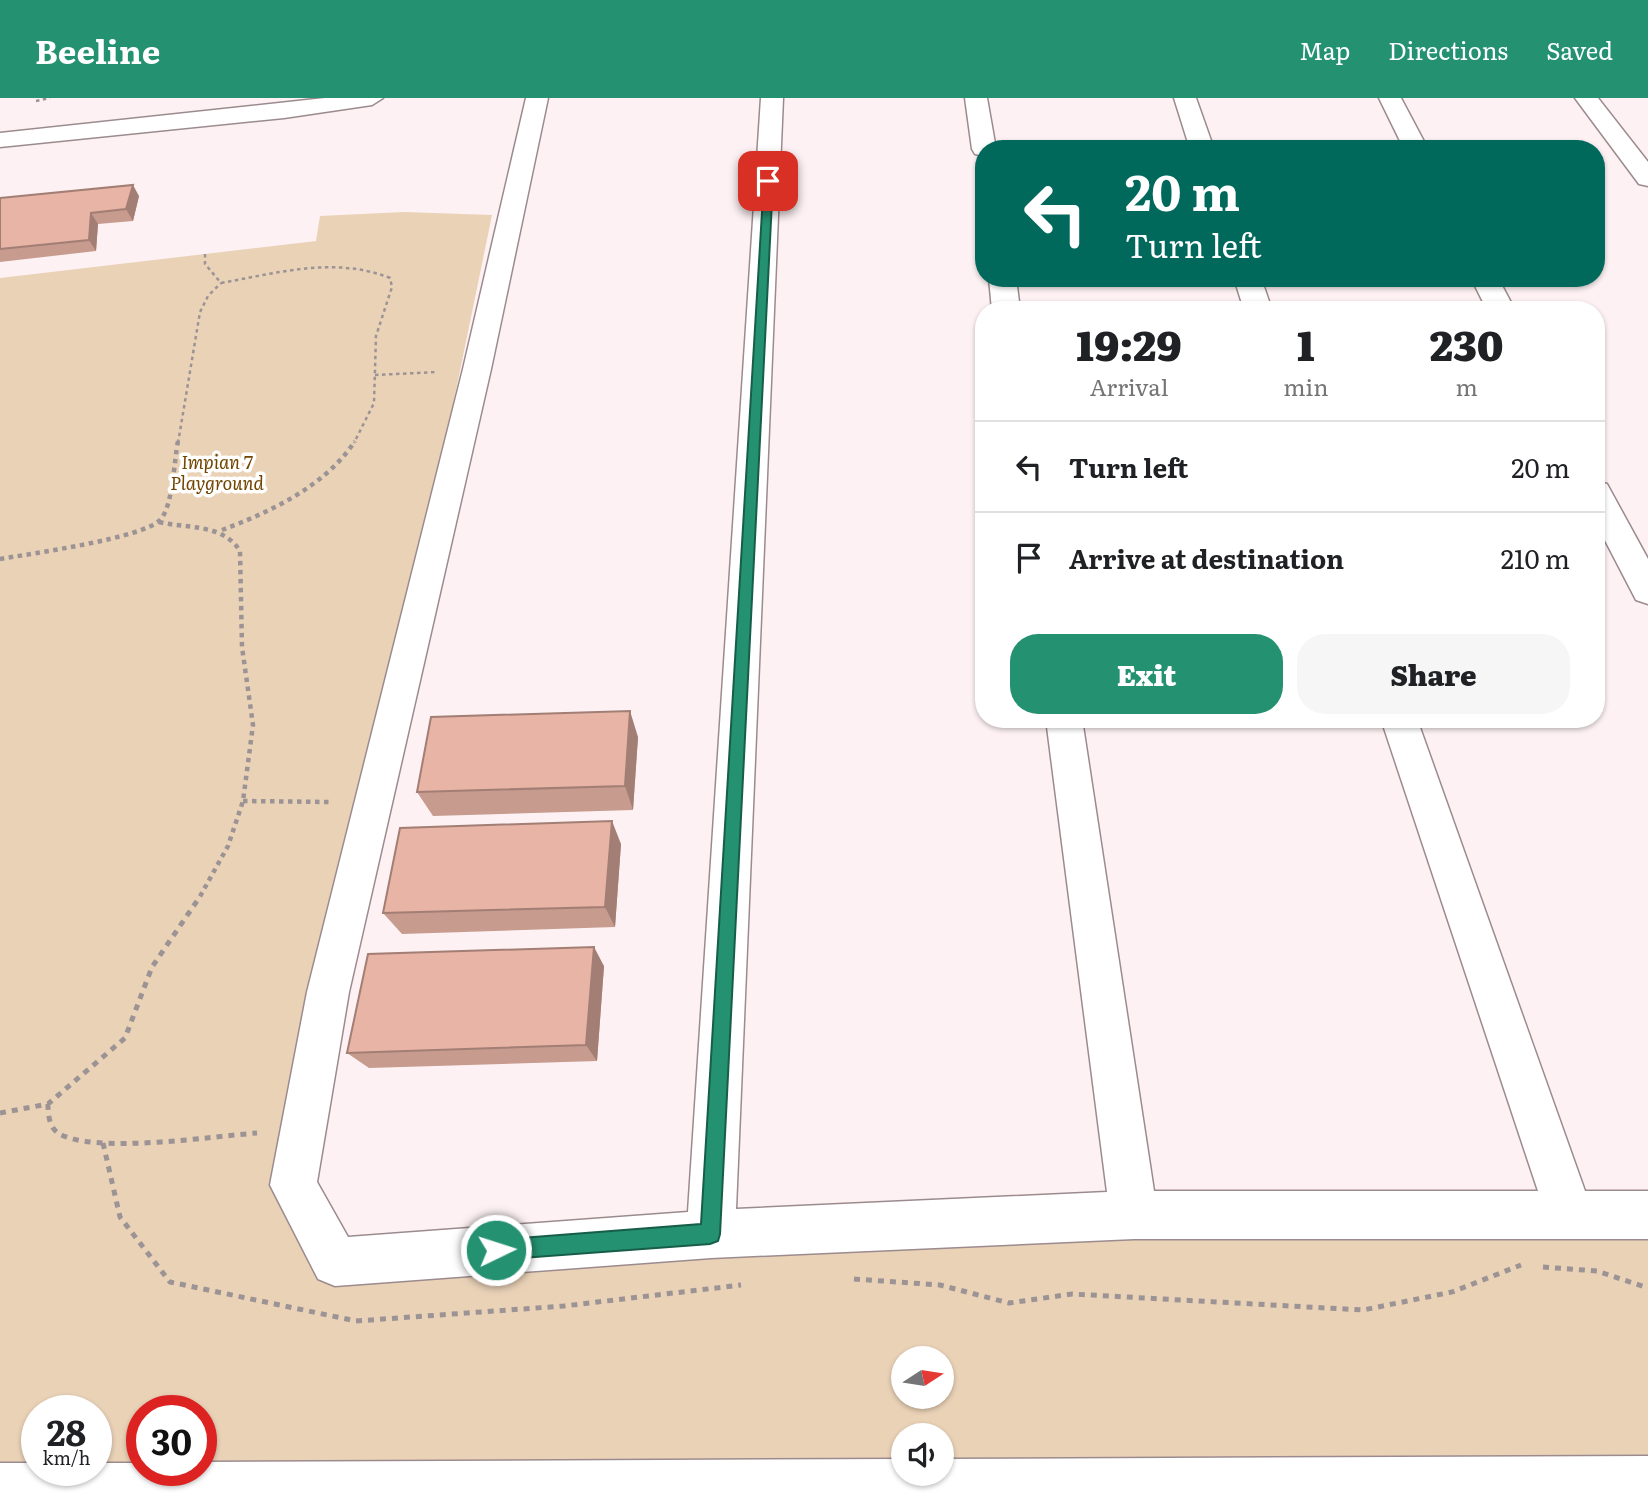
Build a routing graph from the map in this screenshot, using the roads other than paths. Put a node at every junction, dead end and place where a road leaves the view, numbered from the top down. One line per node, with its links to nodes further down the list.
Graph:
1 (372, 98): 8 (street)
2 (537, 98): 20 (street)
3 (772, 98): 20 (street)
4 (976, 98): 9 (street)
5 (1185, 98): 10 (street)
6 (1390, 98): 11 (street)
7 (1587, 98): 12 (street)
8 (0, 140)
9 (983, 140)
10 (1199, 140)
11 (1411, 140)
12 (1648, 180)
13 (1605, 509): 14 (street)
14 (1648, 591)
15 (1065, 728): 17 (street)
16 (1402, 728): 19 (street)
17 (1134, 1215): 19 (street); 20 (street)
18 (1648, 1215): 19 (street)
19 (1570, 1216)
20 (710, 1234)
21 (1648, 1483): 24 (street)
22 (0, 1490): 25 (street)
23 (813, 1496): 24 (street); 25 (street)
24 (1433, 1496)
25 (230, 1497)

